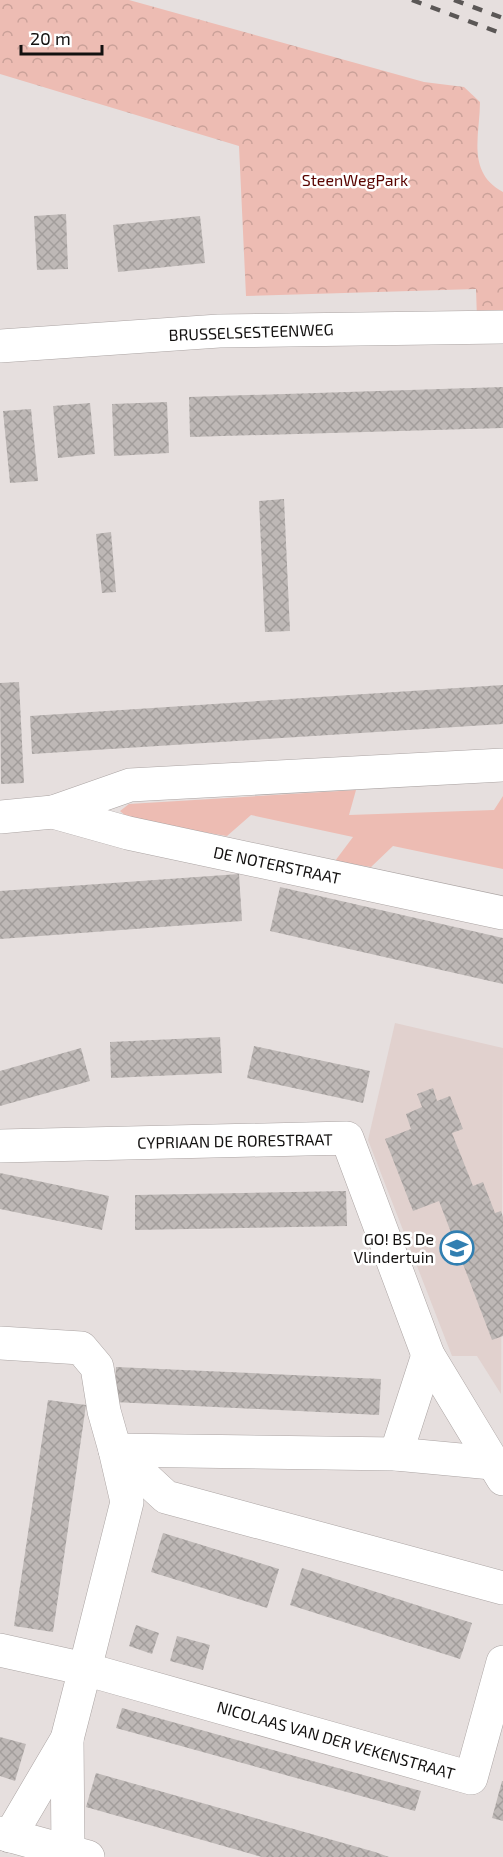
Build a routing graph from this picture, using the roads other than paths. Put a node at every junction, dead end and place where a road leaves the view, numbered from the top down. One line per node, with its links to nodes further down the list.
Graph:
1 (503, 327): 2 (street, BRUSSELSESTEENWEG)
2 (0, 346)
3 (503, 765): 4 (street, DE NOTERSTRAAT)
4 (53, 812): 5 (street, DE NOTERSTRAAT); 6 (street, DE NOTERSTRAAT)
5 (0, 817)
6 (503, 913)
7 (0, 1146): 9 (street, CYPRIAAN DE RORESTRAAT)
8 (0, 1343): 10 (street)
9 (428, 1355): 11 (street); 12 (street, CYPRIAAN DE RORESTRAAT)
10 (115, 1450): 11 (street); 13 (street); 16 (street)
11 (396, 1454): 12 (street)
12 (497, 1471)
13 (503, 1588)
14 (0, 1650): 16 (street, NICOLAAS VAN DER VEKENSTRAAT)
15 (503, 1662): 16 (street, NICOLAAS VAN DER VEKENSTRAAT)
16 (85, 1669): 17 (street)
17 (67, 1739): 18 (street); 19 (street)
18 (5, 1835): 19 (street)
19 (78, 1854)

